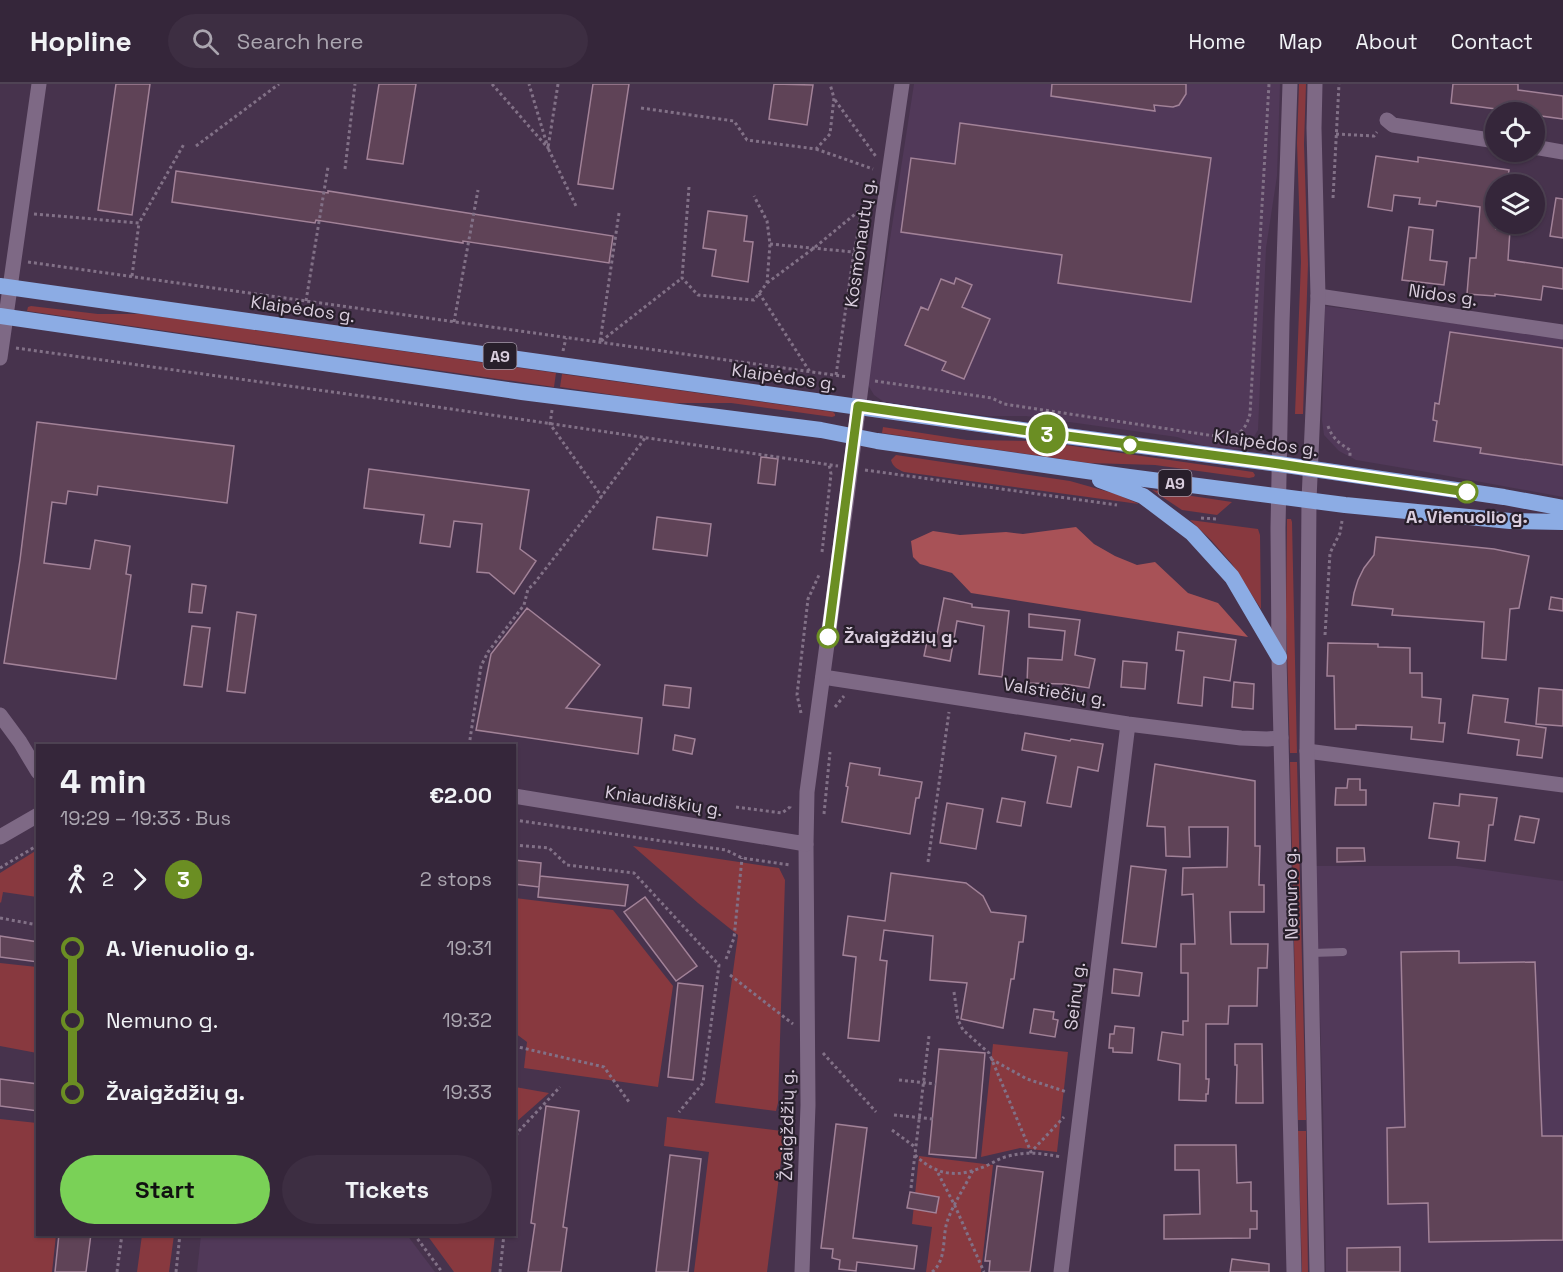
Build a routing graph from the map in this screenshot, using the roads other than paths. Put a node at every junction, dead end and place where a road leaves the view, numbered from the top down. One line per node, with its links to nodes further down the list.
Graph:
1 (39, 84): 9 (main road)
2 (902, 84): 14 (main road, Kosmonautų g.)
3 (1290, 84): 16 (main road, Nemuno g.)
4 (1315, 84): 10 (main road, Nemuno g.)
5 (1387, 120): 6 (main road)
6 (1485, 139)
7 (1545, 149): 8 (main road)
8 (1563, 152)
9 (5, 286): 11 (main road); 14 (highway, Klaipėdos g. / A9)
10 (1318, 296): 12 (main road, Nidos g.); 18 (main road, Nemuno g.)
11 (3, 316): 13 (main road); 15 (highway, A9)
12 (1563, 332)
13 (1, 352)
14 (858, 406): 15 (main road, Žvaigždžių g.); 16 (highway, Klaipėdos g. / A9)
15 (854, 437): 17 (highway, A9); 24 (main road, Žvaigždžių g.)
16 (1279, 464): 18 (highway, Klaipėdos g. / A9); 19 (main road, Nemuno g.)
17 (1071, 469): 19 (highway, A9); 23 (highway)
18 (1310, 469): 20 (main road, Nemuno g.); 21 (highway, Klaipėdos g. / A9)
19 (1278, 496): 20 (highway, A9); 23 (main road, Nemuno g.)
20 (1309, 500): 22 (highway, A9); 28 (main road, Nemuno g.)
21 (1563, 508)
22 (1563, 522)
23 (1279, 657): 27 (main road, Nemuno g.)
24 (822, 677): 26 (main road, Valstiečių g.); 34 (main road, Žvaigždžių g.)
25 (0, 715): 29 (main road)
26 (1128, 724): 27 (main road, Valstiečių g.); 38 (main road, Seinų g.)
27 (1281, 738): 39 (main road, Nemuno g.)
28 (1307, 751): 30 (main road); 36 (main road, Nemuno g.)
29 (36, 769)
30 (1563, 785)
31 (516, 796): 34 (main road, Kniaudiškių g.)
32 (36, 816): 33 (main road)
33 (0, 837)
34 (806, 844): 37 (main road, Žvaigždžių g.)
35 (1343, 952): 36 (lane)
36 (1312, 953): 40 (main road, Nemuno g.)
37 (802, 1272)
38 (1061, 1272)
39 (1294, 1272)
40 (1317, 1272)

